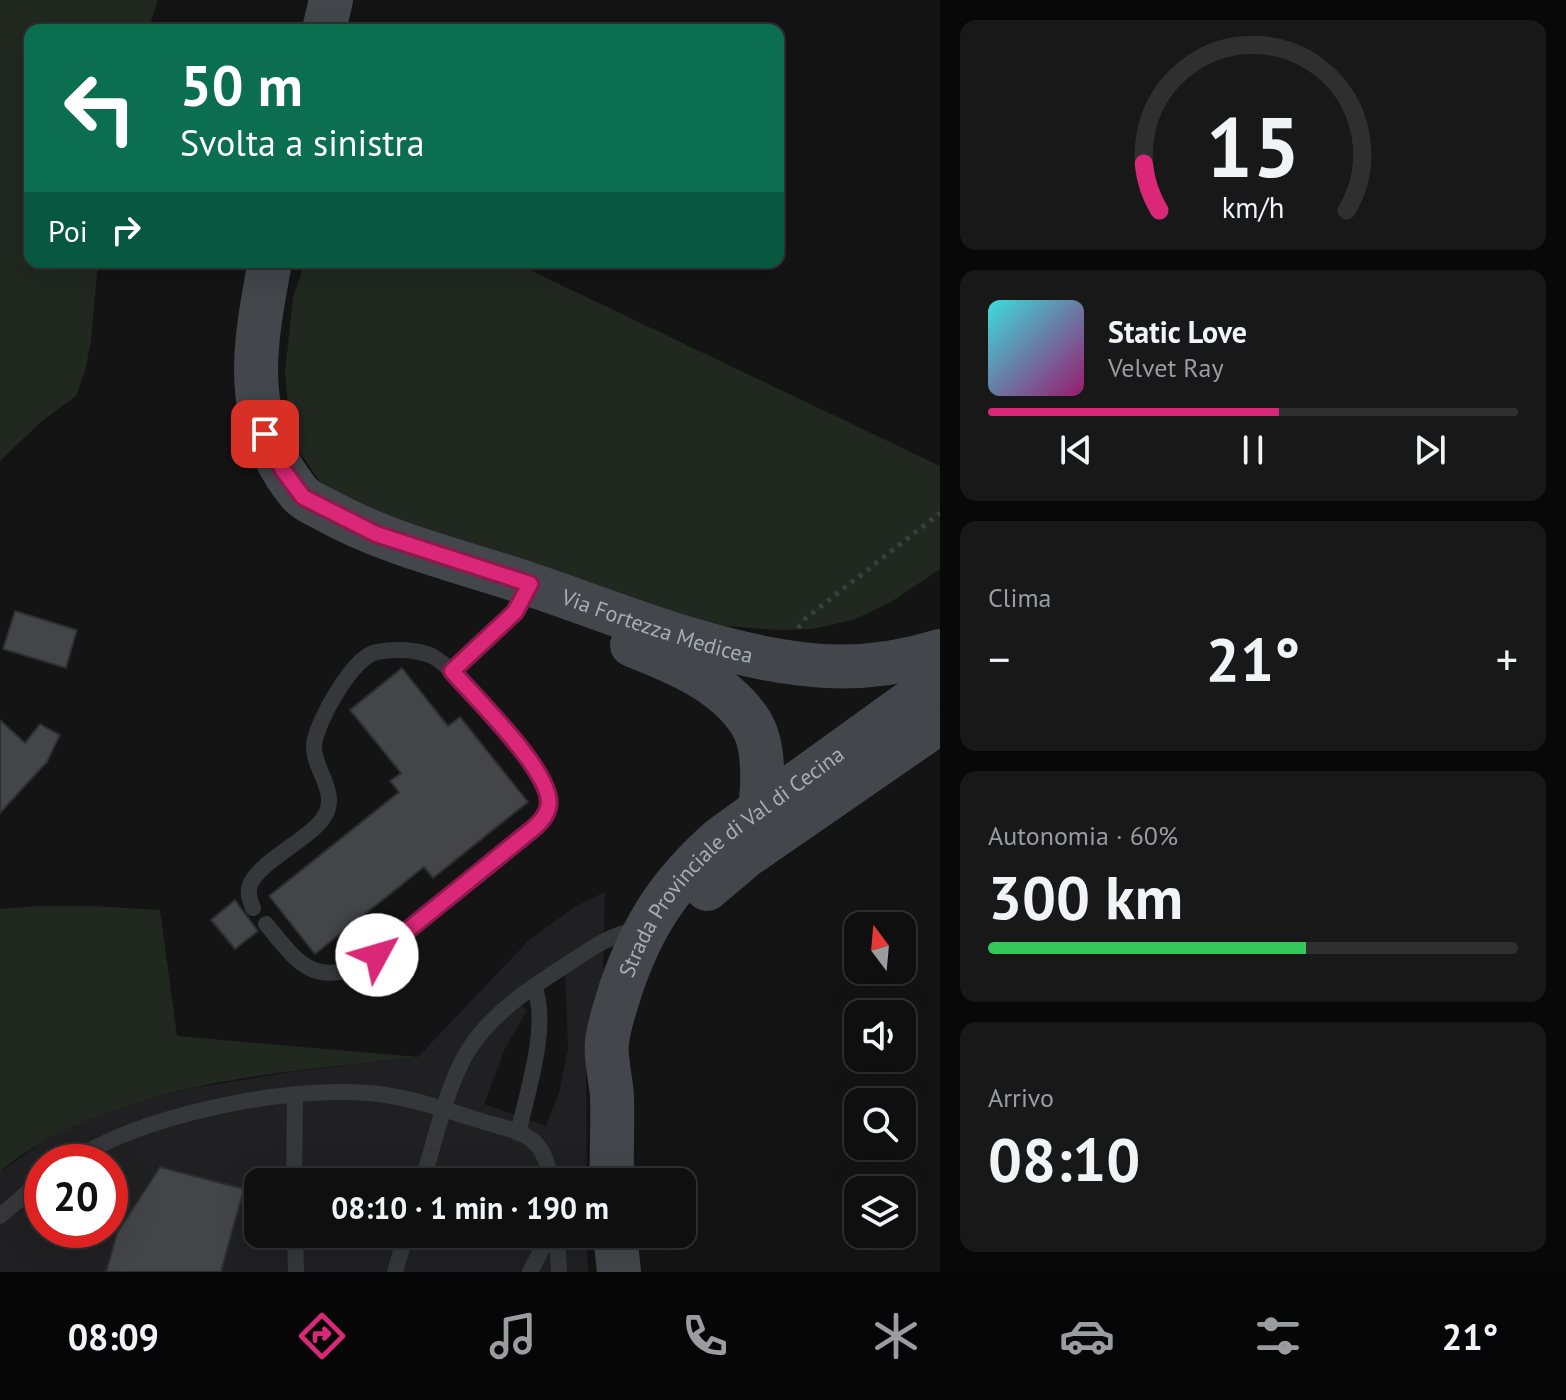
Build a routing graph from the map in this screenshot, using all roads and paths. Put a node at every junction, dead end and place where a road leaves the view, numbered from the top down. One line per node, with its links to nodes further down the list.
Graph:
1 (331, 0): 2 (main road)
2 (325, 24)
3 (269, 268): 5 (main road)
4 (940, 513): 6 (path)
5 (525, 594): 7 (main road, Via Fortezza Medicea); 8 (lane); 12 (main road)
6 (796, 632)
7 (940, 651)
8 (452, 671): 15 (lane); 17 (lane)
9 (940, 680): 13 (main road, Strada Provinciale di Val di Cecina)
10 (940, 702): 13 (main road)
11 (940, 722): 20 (main road, Strada Provinciale di Val di Cecina)
12 (752, 724): 13 (main road); 14 (main road)
13 (838, 753): 14 (main road, Strada Provinciale di Val di Cecina)
14 (760, 809): 16 (main road, Strada Provinciale di Val di Cecina)
15 (253, 908)
16 (659, 922): 18 (lane); 20 (main road, Strada Provinciale di Val di Cecina)
17 (266, 924)
18 (534, 987): 21 (lane); 22 (lane)
19 (295, 1095): 21 (lane); 23 (lane); 24 (lane)
20 (612, 1096): 27 (main road, Strada Provinciale di Val di Cecina)
21 (445, 1109): 22 (lane); 25 (lane)
22 (518, 1133): 26 (lane)
23 (105, 1144)
24 (294, 1168)
25 (426, 1168)
26 (548, 1168)
27 (612, 1168)
28 (24, 1195): 29 (lane)
29 (0, 1216)
30 (295, 1248): 34 (lane)
31 (402, 1248): 35 (lane)
32 (543, 1248): 36 (lane)
33 (558, 1248): 37 (lane)
34 (296, 1272)
35 (395, 1272)
36 (530, 1272)
37 (559, 1272)

